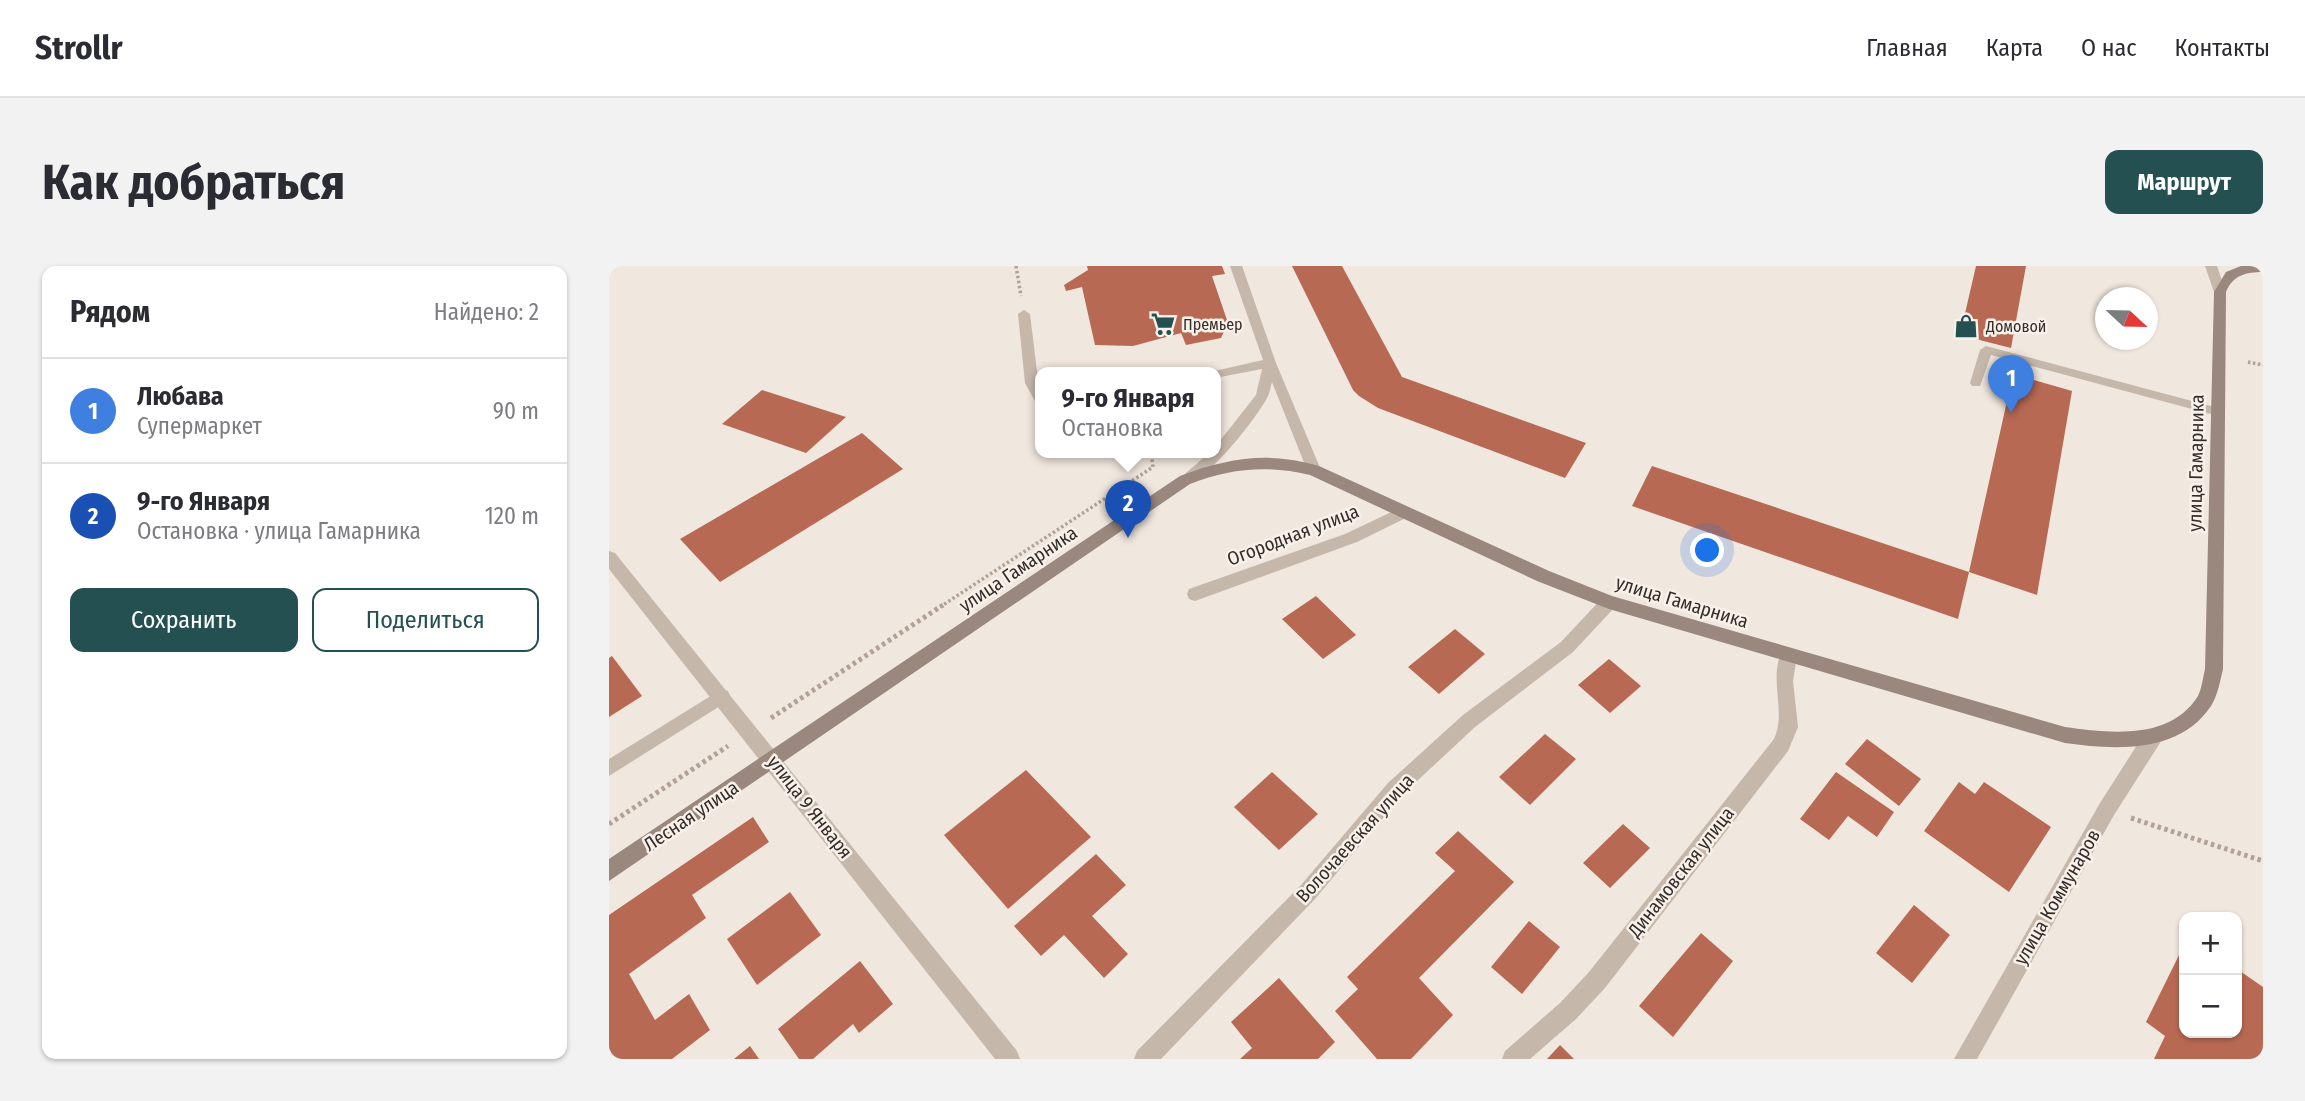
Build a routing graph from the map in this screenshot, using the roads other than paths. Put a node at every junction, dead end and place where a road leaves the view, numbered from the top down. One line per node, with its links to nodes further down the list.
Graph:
1 (1236, 266): 6 (lane)
2 (2211, 266): 4 (lane)
3 (2263, 268): 4 (street)
4 (2220, 292): 10 (street, улица Гамарника)
5 (1024, 314): 9 (lane)
6 (1270, 363): 7 (lane); 11 (lane); 13 (lane)
7 (1221, 373)
8 (1976, 383): 10 (lane)
9 (1035, 390)
10 (2218, 412): 21 (street, улица Гамарника)
11 (1221, 450)
12 (1212, 458): 14 (lane)
13 (1314, 470): 14 (street, улица Гамарника); 15 (street, улица Гамарника)
14 (1185, 481): 22 (street, улица Гамарника)
15 (1404, 512): 17 (street, Огородная улица); 18 (street, улица Гамарника)
16 (609, 557): 20 (street, улица 9 Января)
17 (1195, 594)
18 (1609, 602): 19 (street, улица Гамарника); 26 (street, Волочаевская улица)
19 (1788, 656): 21 (street, улица Гамарника); 27 (street, Динамовская улица)
20 (722, 696): 22 (street, улица 9 Января); 23 (lane)
21 (2153, 737): 28 (street, улица Коммунаров)
22 (773, 760): 24 (street, Лесная улица); 25 (street, улица 9 Января)
23 (609, 768)
24 (609, 871)
25 (1009, 1059)
26 (1145, 1059)
27 (1513, 1059)
28 (1965, 1059)

